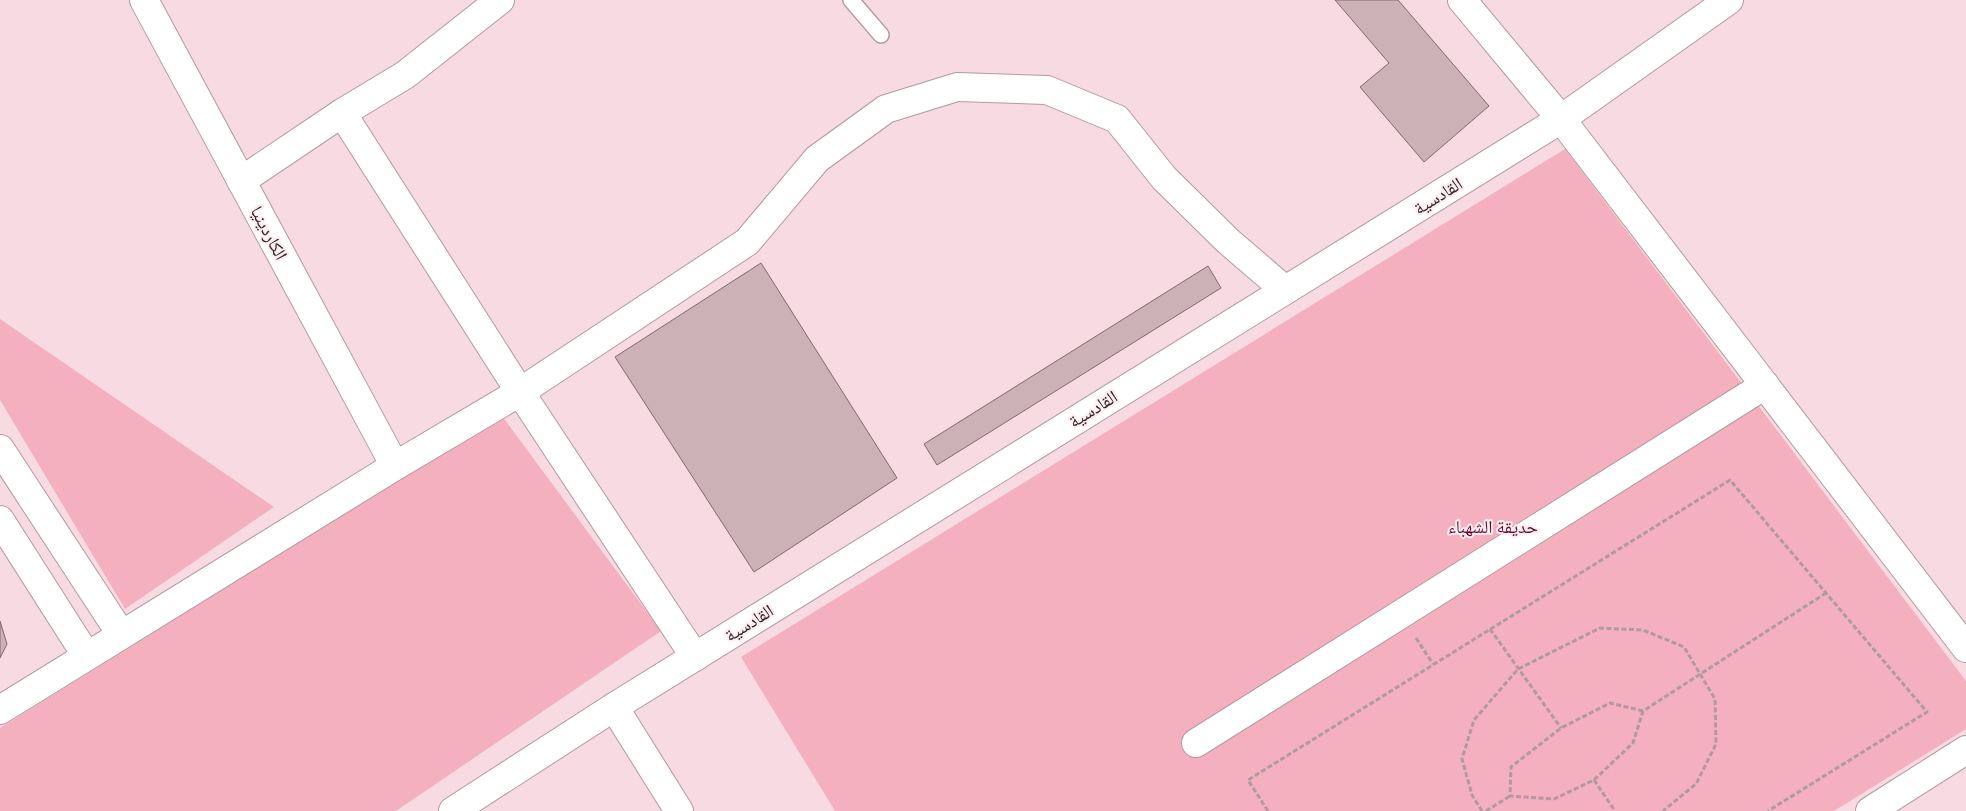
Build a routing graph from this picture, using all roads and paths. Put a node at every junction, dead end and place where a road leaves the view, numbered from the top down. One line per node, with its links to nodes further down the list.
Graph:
1 (144, 0): 9 (street, الكاردينيا)
2 (500, 0): 7 (street)
3 (851, 0): 6 (lane)
4 (1462, 0): 8 (street)
5 (1729, 0): 8 (street, القادسية)
6 (881, 36)
7 (342, 113): 9 (street); 12 (street)
8 (1561, 119): 10 (street, القادسية); 11 (street)
9 (241, 181): 14 (street, الكاردينيا)
10 (1285, 290): 12 (street); 21 (street, القادسية)
11 (1765, 385): 19 (street); 28 (street)
12 (520, 392): 14 (street); 21 (street)
13 (0, 449): 18 (street)
14 (395, 466): 18 (street)
15 (0, 520): 20 (street)
16 (1826, 594): 17 (path); 23 (path); 39 (path)
17 (1490, 629): 22 (path); 34 (path)
18 (121, 634): 20 (street)
19 (1966, 648)
20 (86, 655): 25 (street)
21 (695, 657): 24 (street, القادسية)
22 (1518, 669): 23 (path); 27 (path); 35 (path)
23 (1700, 674): 26 (path); 38 (path)
24 (614, 707): 32 (street, القادسية); 33 (street)
25 (0, 710)
26 (1643, 711): 27 (path); 30 (path)
27 (1560, 728): 31 (path)
28 (1196, 743)
29 (1966, 750): 40 (street)
30 (1594, 780): 31 (path); 37 (path)
31 (1510, 796): 36 (path)
32 (453, 811)
33 (679, 811)
34 (1268, 811)
35 (1482, 811)
36 (1486, 811)
37 (1615, 811)
38 (1663, 811)
39 (1768, 811)
40 (1870, 811)

